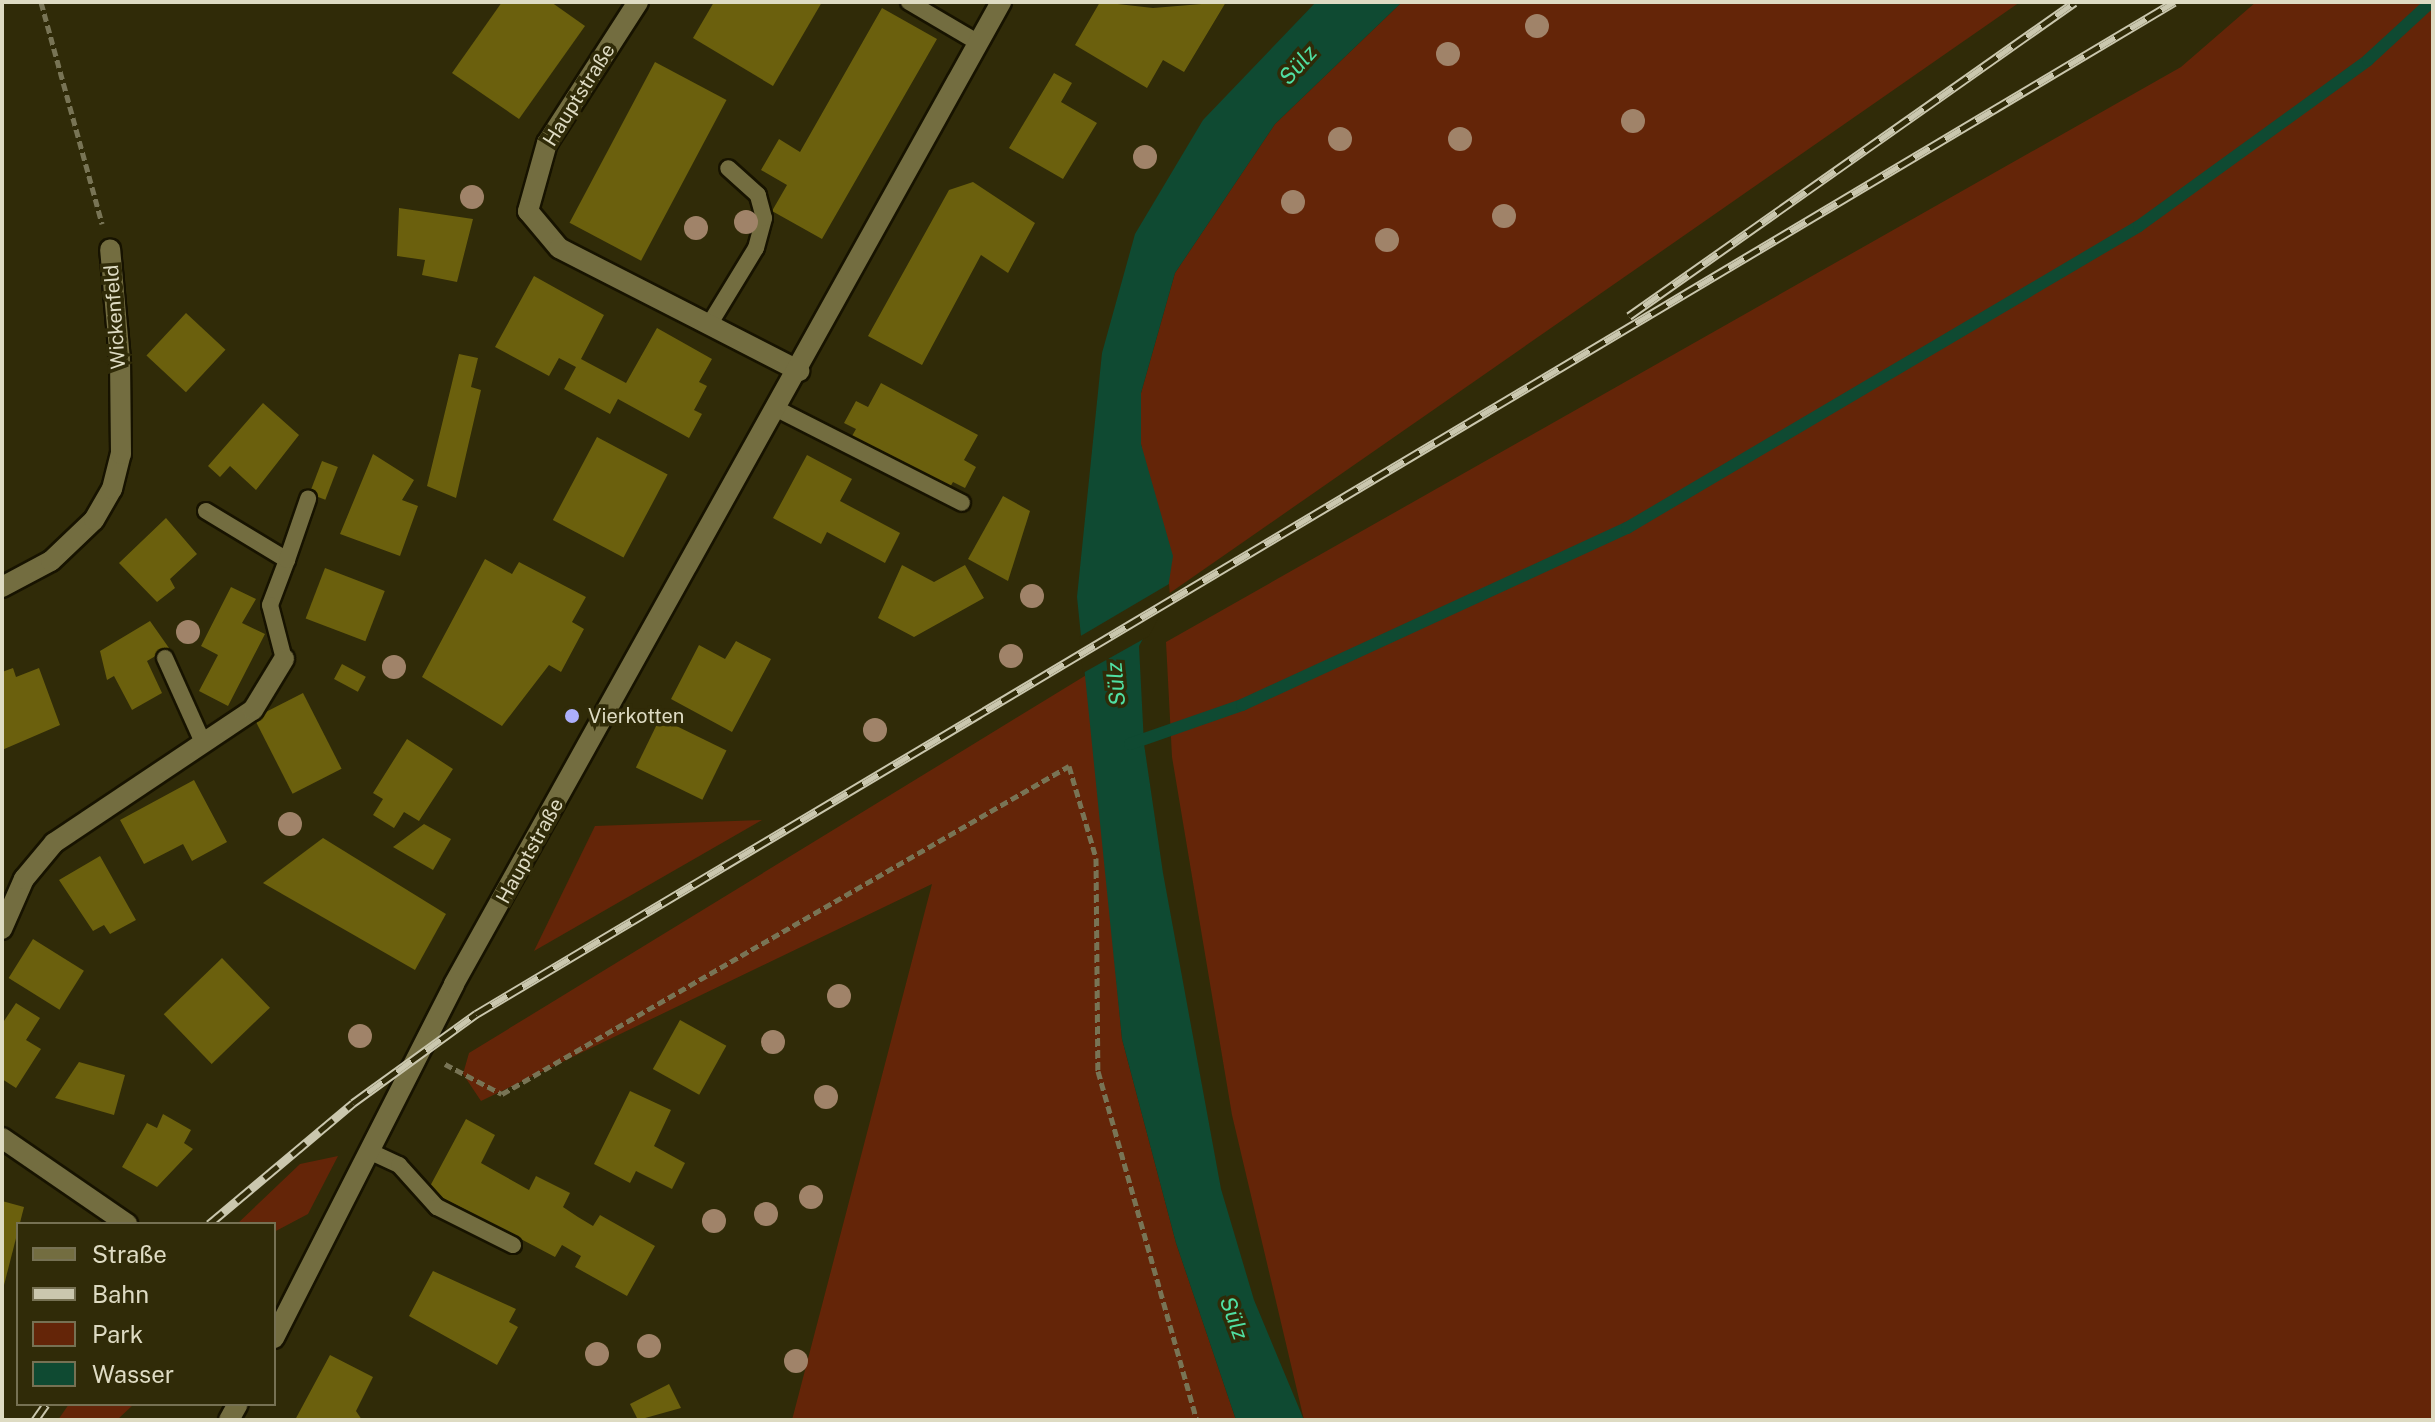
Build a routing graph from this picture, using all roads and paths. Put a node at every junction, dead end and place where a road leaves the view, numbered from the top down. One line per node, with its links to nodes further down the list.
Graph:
1 (41, 2): 7 (path, Wickenfeld)
2 (638, 2): 8 (main road, Hauptstraße)
3 (909, 2): 5 (lane)
4 (1001, 2): 5 (main road, Hauptstraße)
5 (979, 43): 9 (main road, Hauptstraße)
6 (728, 168): 8 (lane)
7 (110, 249): 15 (main road, Wickenfeld)
8 (709, 325): 9 (main road, Hauptstraße)
9 (799, 371): 10 (main road, Hauptstraße)
10 (779, 410): 12 (lane); 22 (main road, Hauptstraße)
11 (308, 499): 14 (lane)
12 (962, 503)
13 (206, 511): 14 (lane)
14 (287, 560): 17 (lane)
15 (2, 587)
16 (165, 658): 18 (lane)
17 (284, 659): 18 (main road)
18 (201, 738): 19 (main road)
19 (2, 929)
20 (444, 1063): 26 (path)
21 (2, 1138): 23 (main road)
22 (371, 1152): 24 (lane); 25 (main road, Hauptstraße)
23 (124, 1222)
24 (513, 1245)
25 (277, 1327)
26 (1197, 1420)

